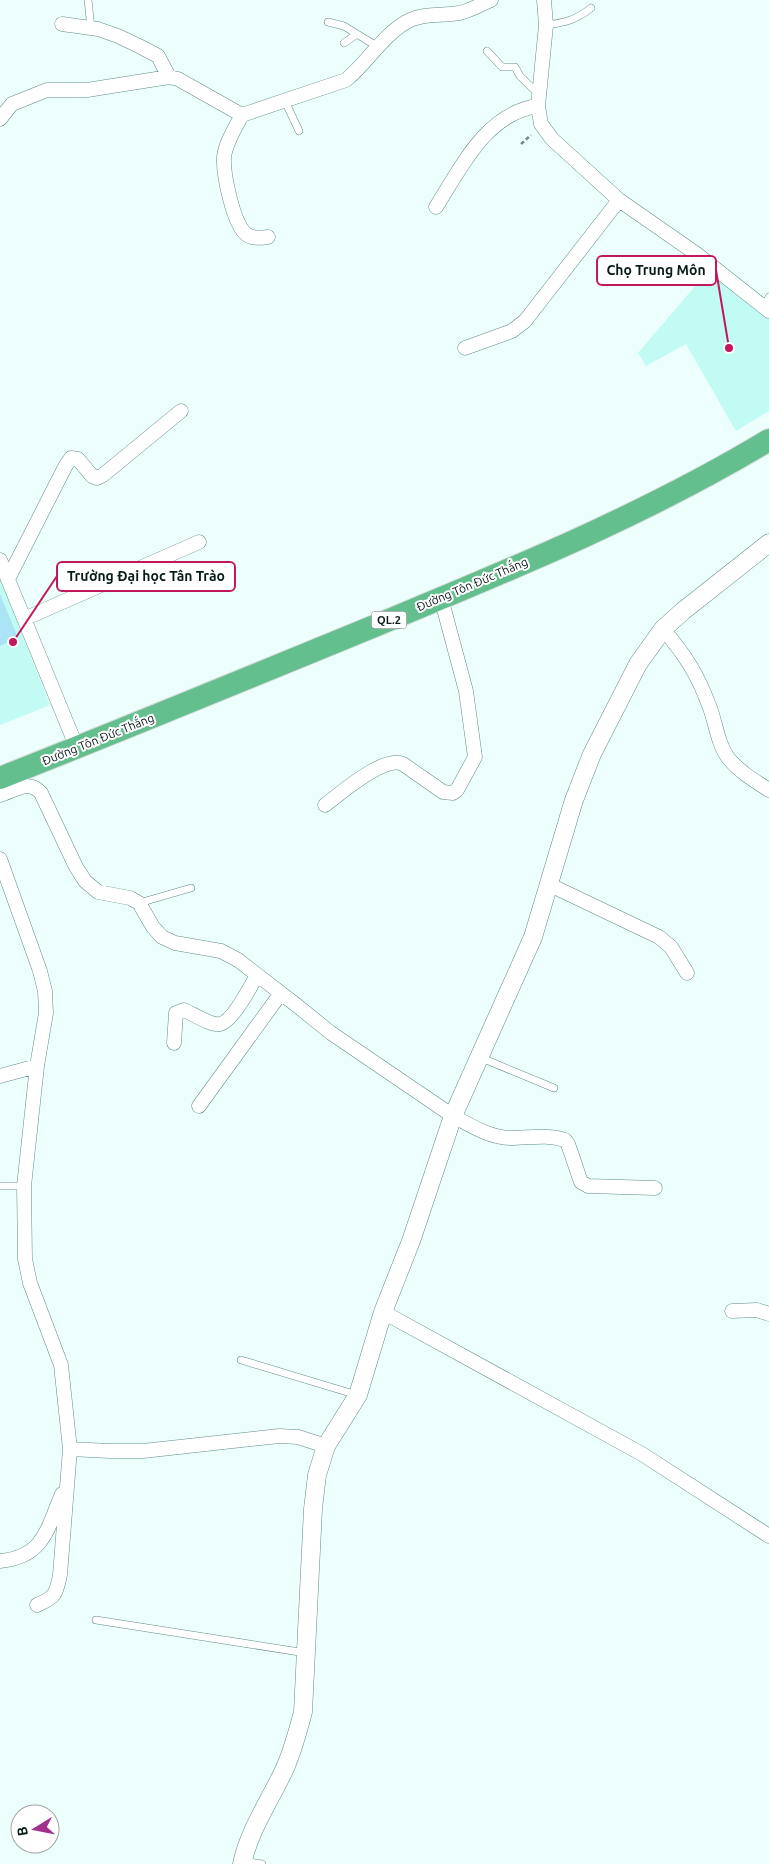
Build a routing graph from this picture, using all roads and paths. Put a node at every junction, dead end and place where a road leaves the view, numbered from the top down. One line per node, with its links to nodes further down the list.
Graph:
1 (88, 0): 8 (lane)
2 (491, 0): 11 (street)
3 (544, 0): 7 (street)
4 (591, 8): 7 (lane)
5 (328, 22): 9 (lane)
6 (62, 24): 8 (street)
7 (546, 25): 15 (street)
8 (91, 28): 13 (street)
9 (357, 34): 10 (lane); 11 (lane)
10 (344, 43)
11 (379, 47): 14 (street)
12 (487, 51): 15 (lane)
13 (169, 77): 16 (street); 17 (street)
14 (285, 101): 16 (street); 18 (lane)
15 (538, 101): 19 (street); 20 (street)
16 (242, 115): 21 (street)
17 (0, 119)
18 (298, 131)
19 (619, 200): 22 (street); 23 (street)
20 (436, 207)
21 (268, 237)
22 (767, 305)
23 (465, 348)
24 (181, 411): 29 (street)
25 (769, 440): 30 (highway, Đường Tôn Đức Thắng / QL.2)
26 (199, 542): 31 (street)
27 (766, 551): 32 (street)
28 (0, 560): 29 (street)
29 (8, 579): 31 (street)
30 (441, 598): 33 (highway, Đường Tôn Đức Thắng / QL.2); 37 (street)
31 (24, 620): 33 (street)
32 (663, 629): 35 (street); 39 (street)
33 (78, 748): 34 (highway, Đường Tôn Đức Thắng / QL.2)
34 (0, 778)
35 (769, 790)
36 (0, 795): 41 (street)
37 (325, 805)
38 (0, 859): 47 (street)
39 (548, 884): 42 (street); 46 (street)
40 (191, 888): 41 (lane)
41 (139, 902): 43 (street)
42 (687, 973)
43 (257, 975): 44 (street); 45 (street)
44 (281, 993): 50 (street); 51 (street)
45 (174, 1043)
46 (478, 1057): 49 (lane); 51 (street)
47 (37, 1066): 48 (street); 53 (street)
48 (0, 1076)
49 (554, 1088)
50 (200, 1106)
51 (453, 1116): 54 (street); 56 (street)
52 (0, 1186): 53 (lane)
53 (24, 1186): 61 (street)
54 (655, 1188)
55 (732, 1311): 57 (street)
56 (383, 1312): 59 (street); 63 (street)
57 (769, 1314)
58 (241, 1360): 59 (lane)
59 (358, 1396): 60 (street)
60 (326, 1446): 61 (street); 67 (street)
61 (70, 1449): 62 (street)
62 (66, 1487): 64 (street); 65 (street)
63 (769, 1536)
64 (0, 1561)
65 (37, 1604)
66 (96, 1620): 67 (lane)
67 (306, 1653): 68 (street)
68 (242, 1862): 69 (lane)
69 (262, 1864)

